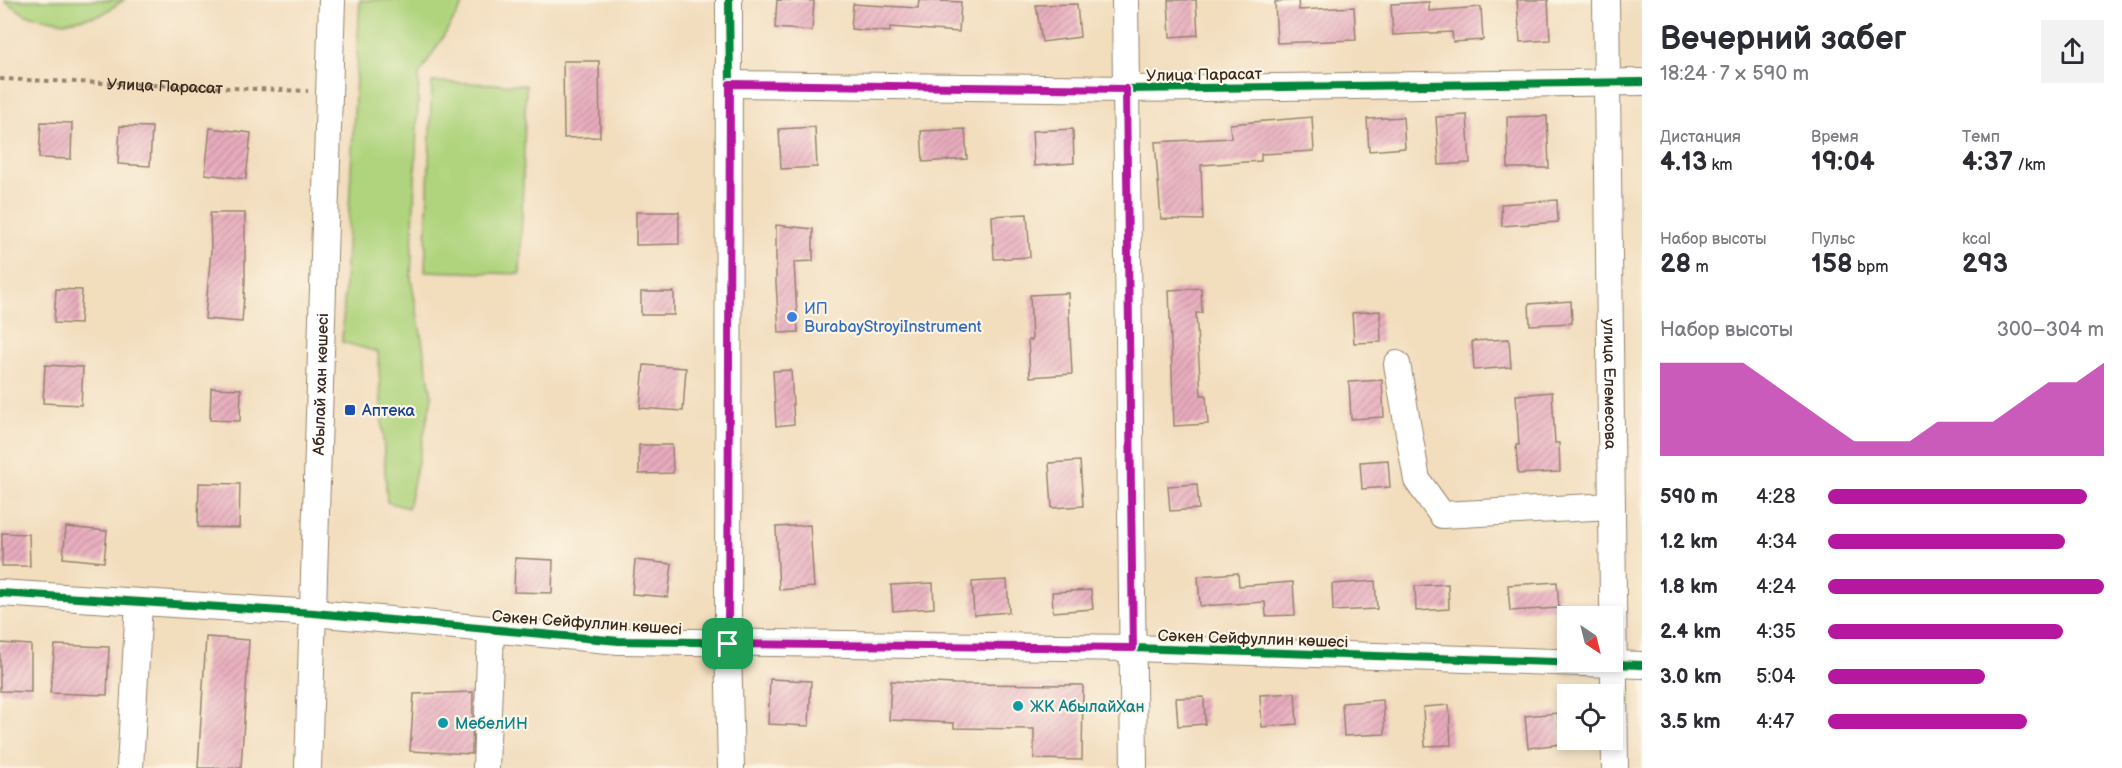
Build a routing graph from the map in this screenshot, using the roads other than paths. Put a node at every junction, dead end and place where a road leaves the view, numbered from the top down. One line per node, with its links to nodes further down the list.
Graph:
1 (332, 0): 14 (street, Абылай хан көшесі)
2 (729, 0): 7 (street)
3 (1125, 0): 8 (street)
4 (1606, 0): 5 (street, улица Елемесова)
5 (1607, 82): 6 (street, Улица Парасат); 8 (street, Улица Парасат); 10 (street, улица Елемесова)
6 (1642, 82)
7 (730, 84): 8 (street, Улица Парасат); 16 (street)
8 (1126, 89): 17 (street)
9 (1397, 364): 10 (street)
10 (1612, 506): 13 (street, улица Елемесова)
11 (0, 593): 12 (street, Сәкен Сейфуллин көшесі)
12 (139, 602): 14 (street, Сәкен Сейфуллин көшесі); 22 (street)
13 (1613, 606)
14 (314, 613): 15 (street, Сәкен Сейфуллин көшесі); 23 (street, Абылай хан көшесі)
15 (491, 629): 16 (street, Сәкен Сейфуллин көшесі); 24 (street)
16 (728, 644): 17 (street, Сәкен Сейфуллин көшесі); 25 (street)
17 (1133, 648): 18 (street, Сәкен Сейфуллин көшесі); 26 (street)
18 (1557, 663)
19 (1623, 665): 20 (street, Сәкен Сейфуллин көшесі)
20 (1642, 665)
21 (1614, 672): 27 (street, улица Елемесова)
22 (130, 768)
23 (308, 768)
24 (486, 768)
25 (731, 768)
26 (1134, 768)
27 (1615, 768)

